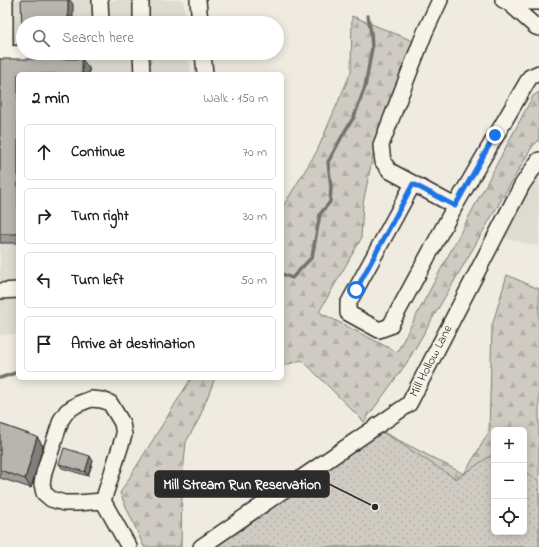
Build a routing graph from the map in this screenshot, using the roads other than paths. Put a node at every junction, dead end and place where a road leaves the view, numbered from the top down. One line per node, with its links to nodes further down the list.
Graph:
1 (5, 0): 13 (street)
2 (100, 0): 8 (street)
3 (141, 0): 9 (street)
4 (198, 0): 10 (street)
5 (440, 0): 20 (street)
6 (505, 1): 7 (street); 11 (street)
7 (539, 2)
8 (101, 16)
9 (141, 16)
10 (199, 16)
11 (539, 28)
12 (16, 53): 13 (street)
13 (2, 54)
14 (141, 60): 16 (street)
15 (204, 60): 17 (street)
16 (142, 72)
17 (205, 72)
18 (539, 72): 21 (street)
19 (539, 160): 26 (street, Mill Hollow Lane)
20 (413, 184): 21 (street); 21 (street)
21 (455, 206)
22 (0, 290): 23 (street)
23 (16, 290)
24 (103, 501): 24 (street); 25 (street)
25 (130, 547)
26 (200, 547)

